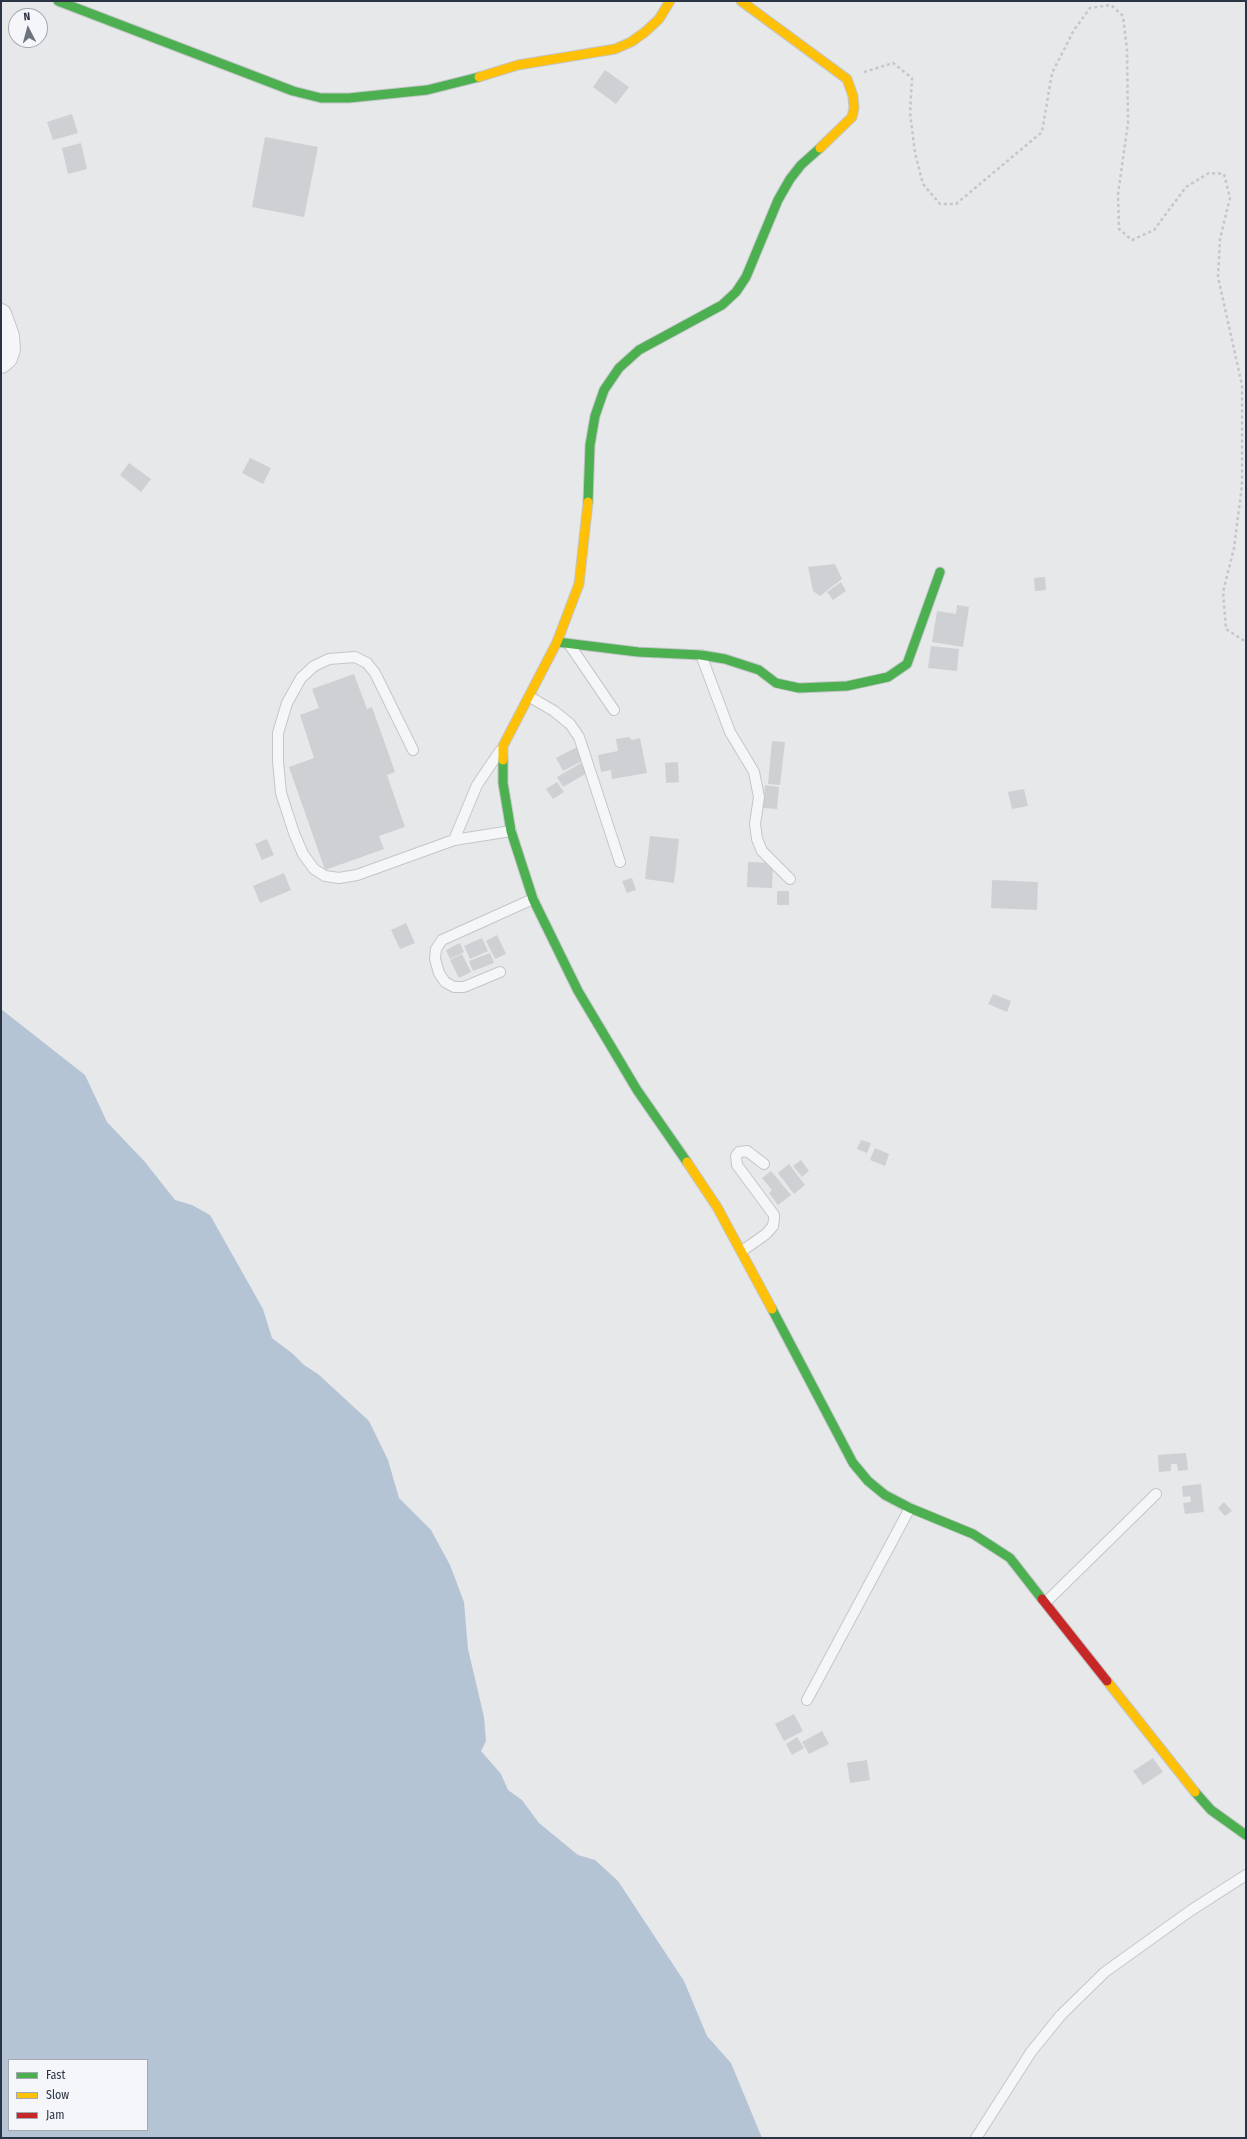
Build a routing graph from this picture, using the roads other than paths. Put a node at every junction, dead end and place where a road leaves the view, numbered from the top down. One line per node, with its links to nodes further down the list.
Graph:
1 (58, 1): 2 (street)
2 (670, 1)
3 (741, 1): 7 (street)
4 (1, 314): 5 (street)
5 (1, 363)
6 (940, 572): 9 (street)
7 (558, 642): 8 (street); 10 (street)
8 (569, 644): 9 (street); 11 (lane)
9 (701, 655): 17 (lane)
10 (530, 697): 12 (street); 16 (lane)
11 (614, 710)
12 (503, 746): 14 (street); 15 (lane)
13 (412, 750): 15 (lane)
14 (511, 831): 15 (lane); 18 (street)
15 (454, 840)
16 (620, 862)
17 (790, 879)
18 (533, 899): 19 (lane); 21 (street)
19 (500, 972)
20 (764, 1164): 21 (lane)
21 (742, 1251): 23 (street)
22 (1156, 1494): 24 (lane)
23 (910, 1508): 24 (street); 25 (lane)
24 (1046, 1602): 26 (street)
25 (807, 1700)
26 (1246, 1835)
27 (1246, 1875): 28 (lane)
28 (976, 2138)

